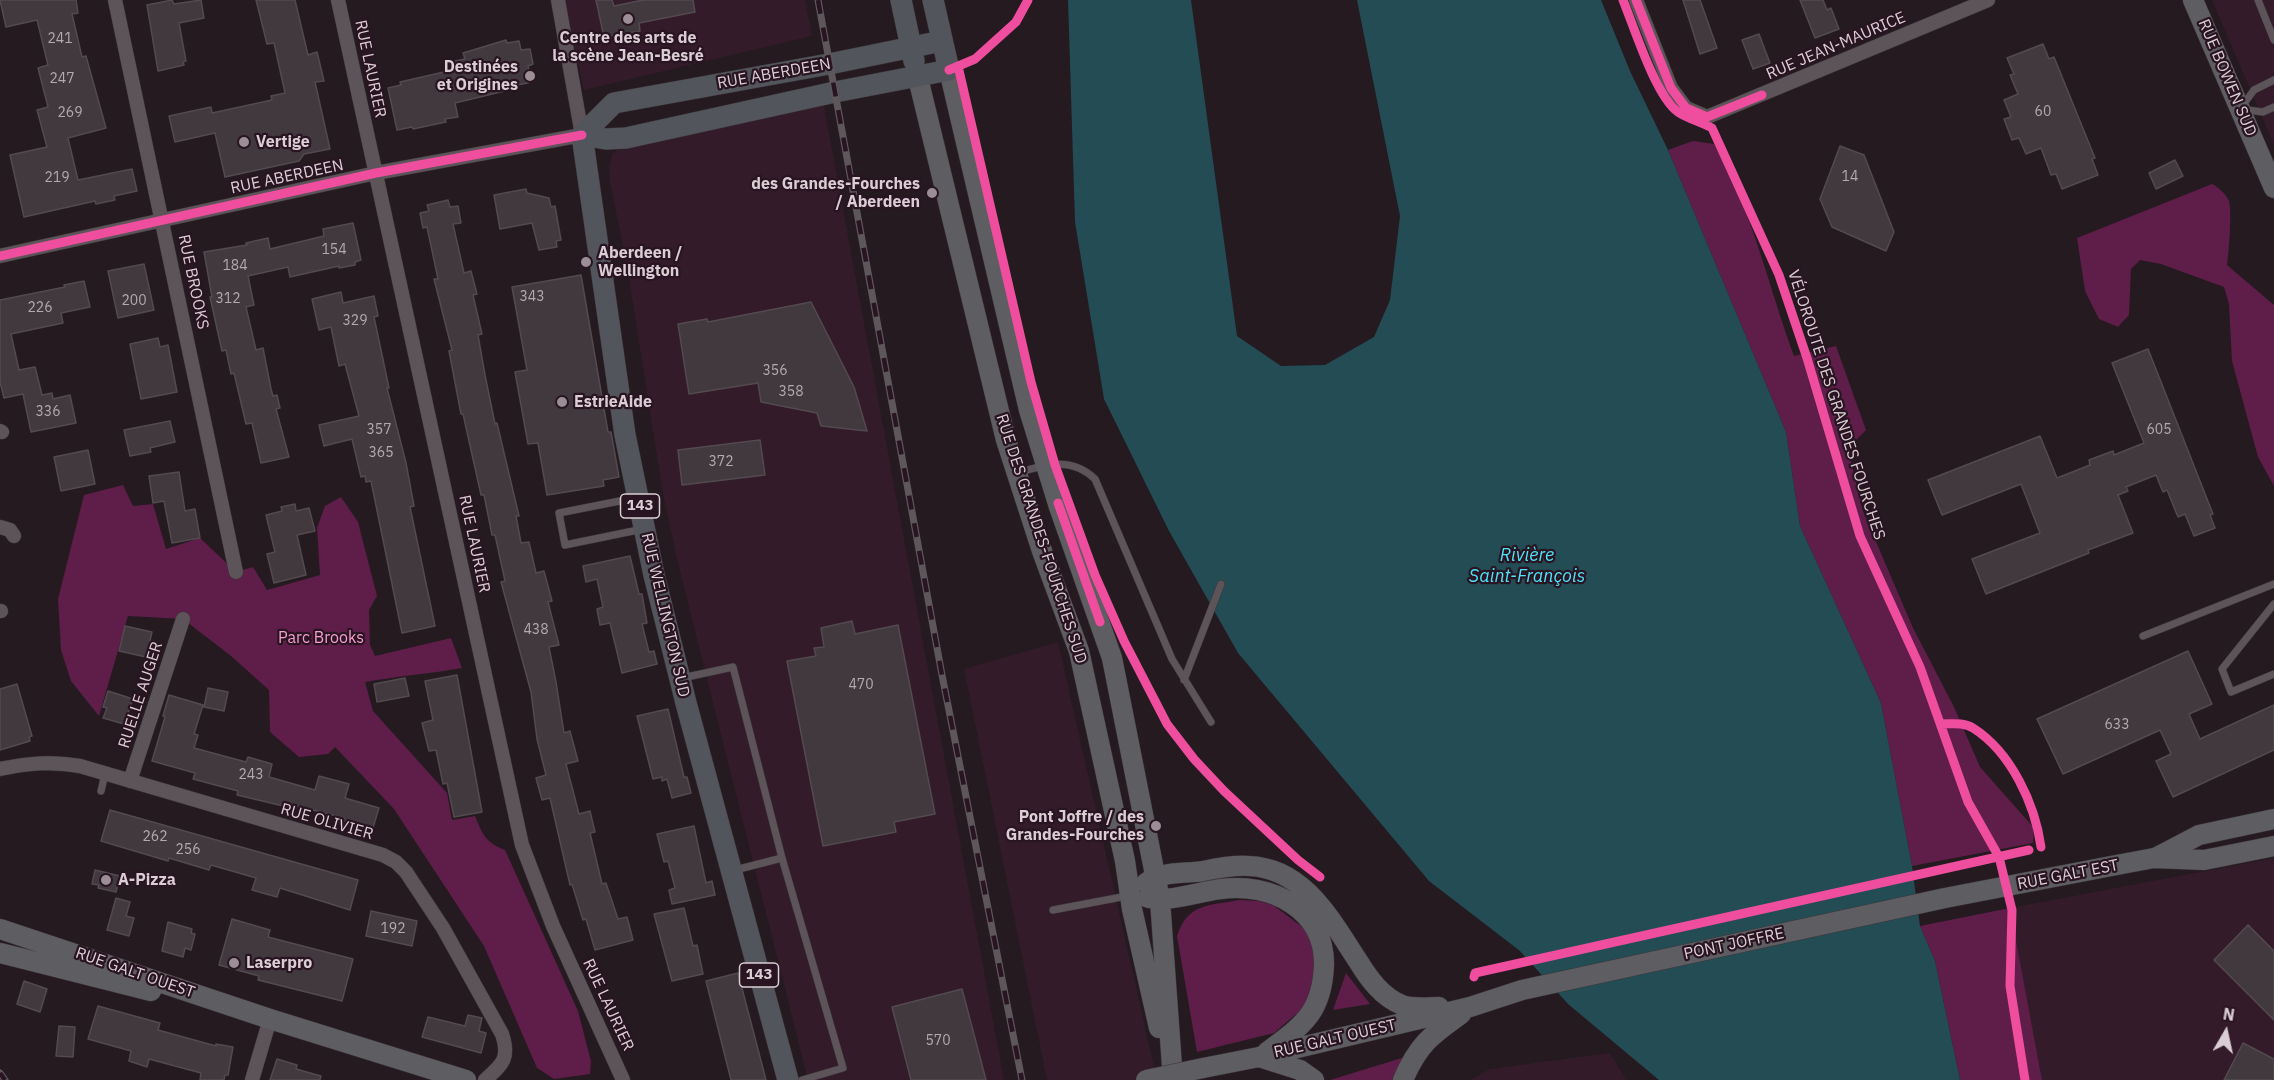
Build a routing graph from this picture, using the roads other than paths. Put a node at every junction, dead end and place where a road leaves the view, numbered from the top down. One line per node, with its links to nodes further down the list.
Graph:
1 (115, 0): 21 (street, RUE BROOKS)
2 (339, 0): 19 (street, RUE LAURIER)
3 (558, 0): 18 (street, RUE WELLINGTON SUD)
4 (901, 0): 12 (main road, RUE DES GRANDES-FOURCHES SUD)
5 (933, 0): 11 (main road, RUE DES GRANDES-FOURCHES SUD)
6 (1636, 0): 7 (street, RUE JEAN-MAURICE)
7 (1988, 0)
8 (2193, 0): 17 (main road, RUE BOWEN SUD)
9 (2258, 0): 10 (lane)
10 (2274, 40)
11 (942, 41): 12 (main road, RUE ABERDEEN); 13 (main road, RUE DES GRANDES-FOURCHES SUD)
12 (911, 48): 14 (main road, RUE DES GRANDES-FOURCHES SUD); 18 (main road, RUE ABERDEEN)
13 (949, 70): 14 (main road, RUE ABERDEEN); 23 (main road, RUE DES GRANDES-FOURCHES SUD)
14 (918, 78): 18 (main road, RUE ABERDEEN); 24 (main road, RUE DES GRANDES-FOURCHES SUD)
15 (2274, 80): 17 (lane)
16 (2274, 107): 17 (lane)
17 (2240, 110): 20 (main road, RUE BOWEN SUD)
18 (582, 135): 19 (street, RUE ABERDEEN); 25 (main road, RUE WELLINGTON SUD / 143)
19 (376, 173): 21 (street, RUE ABERDEEN); 62 (street, RUE LAURIER)
20 (2274, 188)
21 (162, 220): 22 (street, RUE ABERDEEN); 29 (street, RUE BROOKS)
22 (0, 256)
23 (1046, 465): 24 (lane); 37 (lane); 48 (main road, RUE DES GRANDES-FOURCHES SUD)
24 (1016, 473): 49 (main road, RUE DES GRANDES-FOURCHES SUD)
25 (638, 498): 27 (main road, RUE WELLINGTON SUD / 143); 27 (lane)
26 (0, 526): 28 (street)
27 (644, 528): 36 (main road, RUE WELLINGTON SUD / 143)
28 (14, 536)
29 (236, 572)
30 (1221, 584): 37 (lane)
31 (2274, 584): 34 (lane)
32 (2274, 604): 35 (lane)
33 (183, 619): 41 (street, RUELLE AUGER)
34 (2143, 636)
35 (2274, 674)
36 (680, 679): 45 (lane); 47 (main road, RUE WELLINGTON SUD / 143)
37 (1184, 680): 38 (lane)
38 (1211, 722)
39 (0, 769): 40 (street, RUE OLIVIER)
40 (105, 774): 41 (street, RUE OLIVIER); 42 (lane)
41 (130, 781): 61 (street, RUE OLIVIER)
42 (101, 790)
43 (2274, 819): 46 (main road, RUE GALT EST)
44 (2274, 846): 46 (main road, RUE GALT EST)
45 (782, 858): 47 (lane); 64 (lane)
46 (2154, 858): 50 (main road, RUE GALT EST)
47 (731, 871): 63 (main road, RUE WELLINGTON SUD / 143)
48 (1156, 875): 49 (main road); 51 (main road, RUE DES GRANDES-FOURCHES SUD); 56 (main road)
49 (1130, 895): 51 (main road); 52 (lane); 66 (main road, RUE DES GRANDES-FOURCHES SUD)
50 (1945, 898): 55 (main road, PONT JOFFRE)
51 (1160, 900): 58 (main road); 66 (main road, RUE DES GRANDES-FOURCHES SUD)
52 (1053, 910)
53 (0, 928): 57 (main road, RUE GALT OUEST)
54 (0, 953): 57 (main road, RUE GALT OUEST)
55 (1522, 990): 56 (main road, RUE GALT OUEST)
56 (1470, 1007): 58 (main road, RUE GALT OUEST); 68 (main road)
57 (270, 1019): 59 (main road, RUE GALT OUEST); 60 (street)
58 (1260, 1057): 65 (main road, RUE GALT OUEST, bridge); 67 (main road)
59 (459, 1079)
60 (252, 1080)
61 (485, 1080)
62 (623, 1080)
63 (788, 1080)
64 (802, 1080)
65 (1146, 1080)
66 (1172, 1080)
67 (1314, 1080)
68 (1403, 1080)

